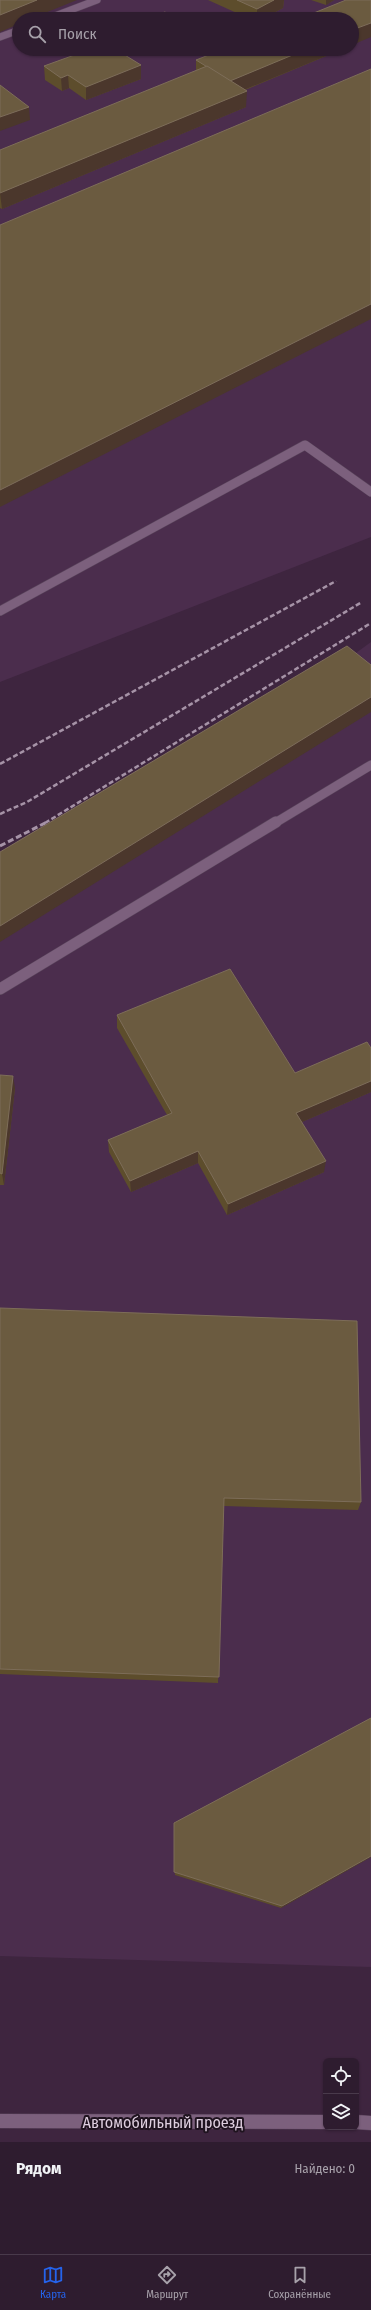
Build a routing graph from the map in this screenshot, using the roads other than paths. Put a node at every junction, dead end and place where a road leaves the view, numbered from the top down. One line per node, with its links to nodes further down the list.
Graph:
1 (96, 0): 2 (street)
2 (65, 12)
3 (12, 33): 4 (street)
4 (0, 37)
5 (371, 492): 6 (street)
6 (0, 611)
7 (371, 766): 8 (street)
8 (0, 989)
9 (0, 2121): 10 (street, Автомобильный проезд)
10 (323, 2122)
11 (359, 2122): 12 (street)
12 (371, 2122)

